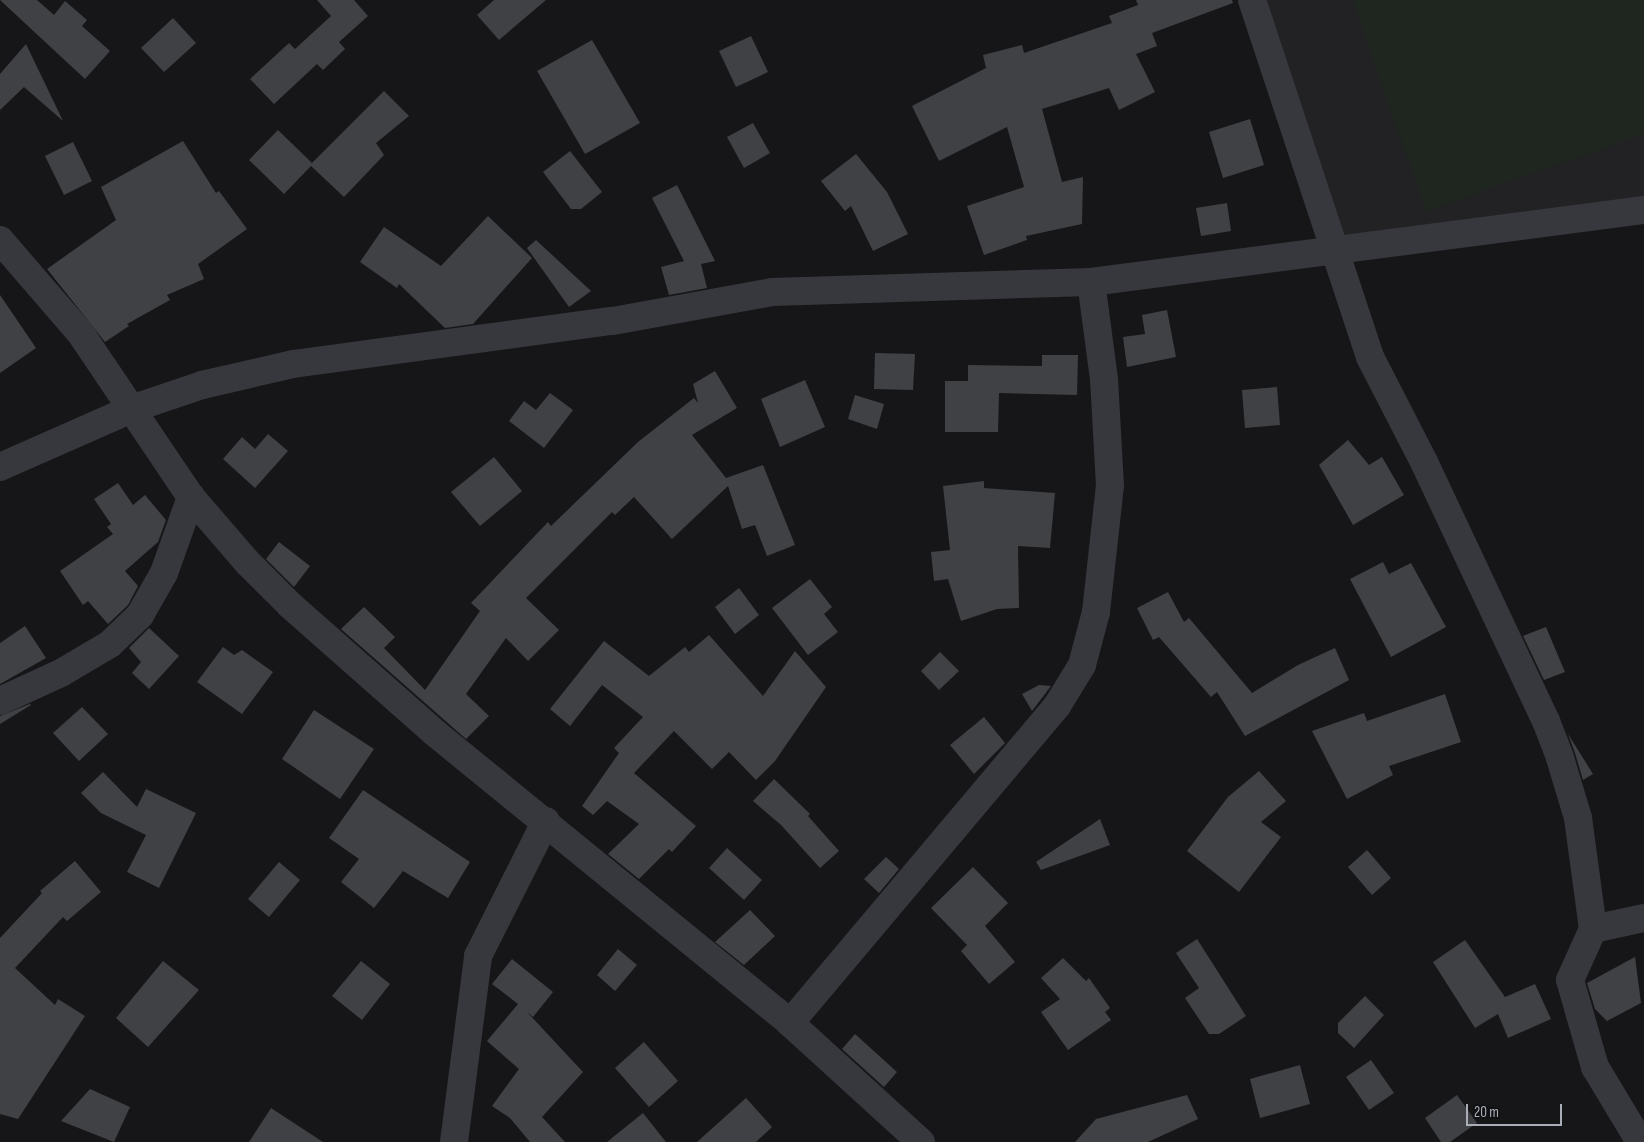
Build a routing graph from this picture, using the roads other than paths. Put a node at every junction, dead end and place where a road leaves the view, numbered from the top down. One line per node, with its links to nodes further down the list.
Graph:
1 (1252, 0): 4 (street)
2 (1644, 210): 4 (street)
3 (0, 240): 6 (street)
4 (1333, 252): 5 (street); 12 (street)
5 (1091, 282): 6 (street); 13 (street)
6 (134, 408): 7 (street); 8 (street)
7 (0, 467)
8 (191, 496): 9 (street); 10 (street)
9 (0, 701)
10 (546, 821): 13 (street); 14 (street)
11 (1644, 918): 12 (street)
12 (1593, 929): 16 (street)
13 (790, 1023): 15 (street)
14 (454, 1142)
15 (921, 1142)
16 (1640, 1142)

